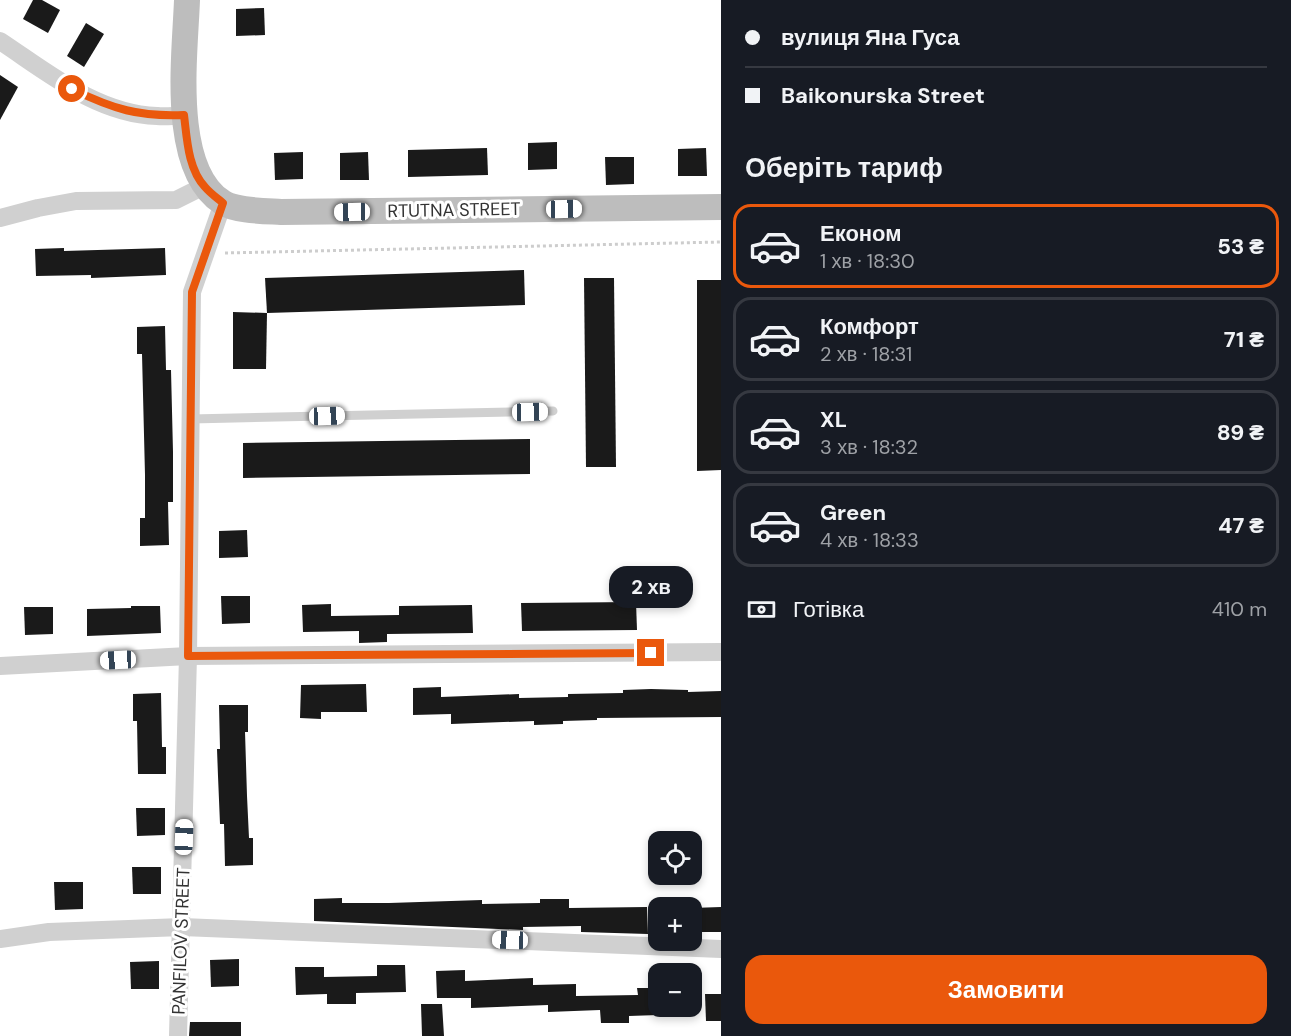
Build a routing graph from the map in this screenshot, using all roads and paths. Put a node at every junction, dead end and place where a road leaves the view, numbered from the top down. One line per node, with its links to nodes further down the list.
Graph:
1 (187, 0): 3 (main road)
2 (0, 41): 3 (street)
3 (184, 115): 4 (main road)
4 (204, 186): 5 (main road); 7 (street)
5 (223, 203): 6 (main road, RTUTNA STREET); 9 (street, PANFILOV STREET)
6 (721, 207)
7 (0, 218)
8 (721, 242): 9 (path)
9 (205, 253): 11 (street, PANFILOV STREET)
10 (553, 411): 11 (lane)
11 (191, 419): 13 (street, PANFILOV STREET)
12 (721, 652): 13 (street)
13 (188, 656): 14 (street); 15 (street, PANFILOV STREET)
14 (0, 666)
15 (182, 927): 16 (street); 17 (street); 18 (street, PANFILOV STREET)
16 (0, 939)
17 (721, 949)
18 (178, 1036)

